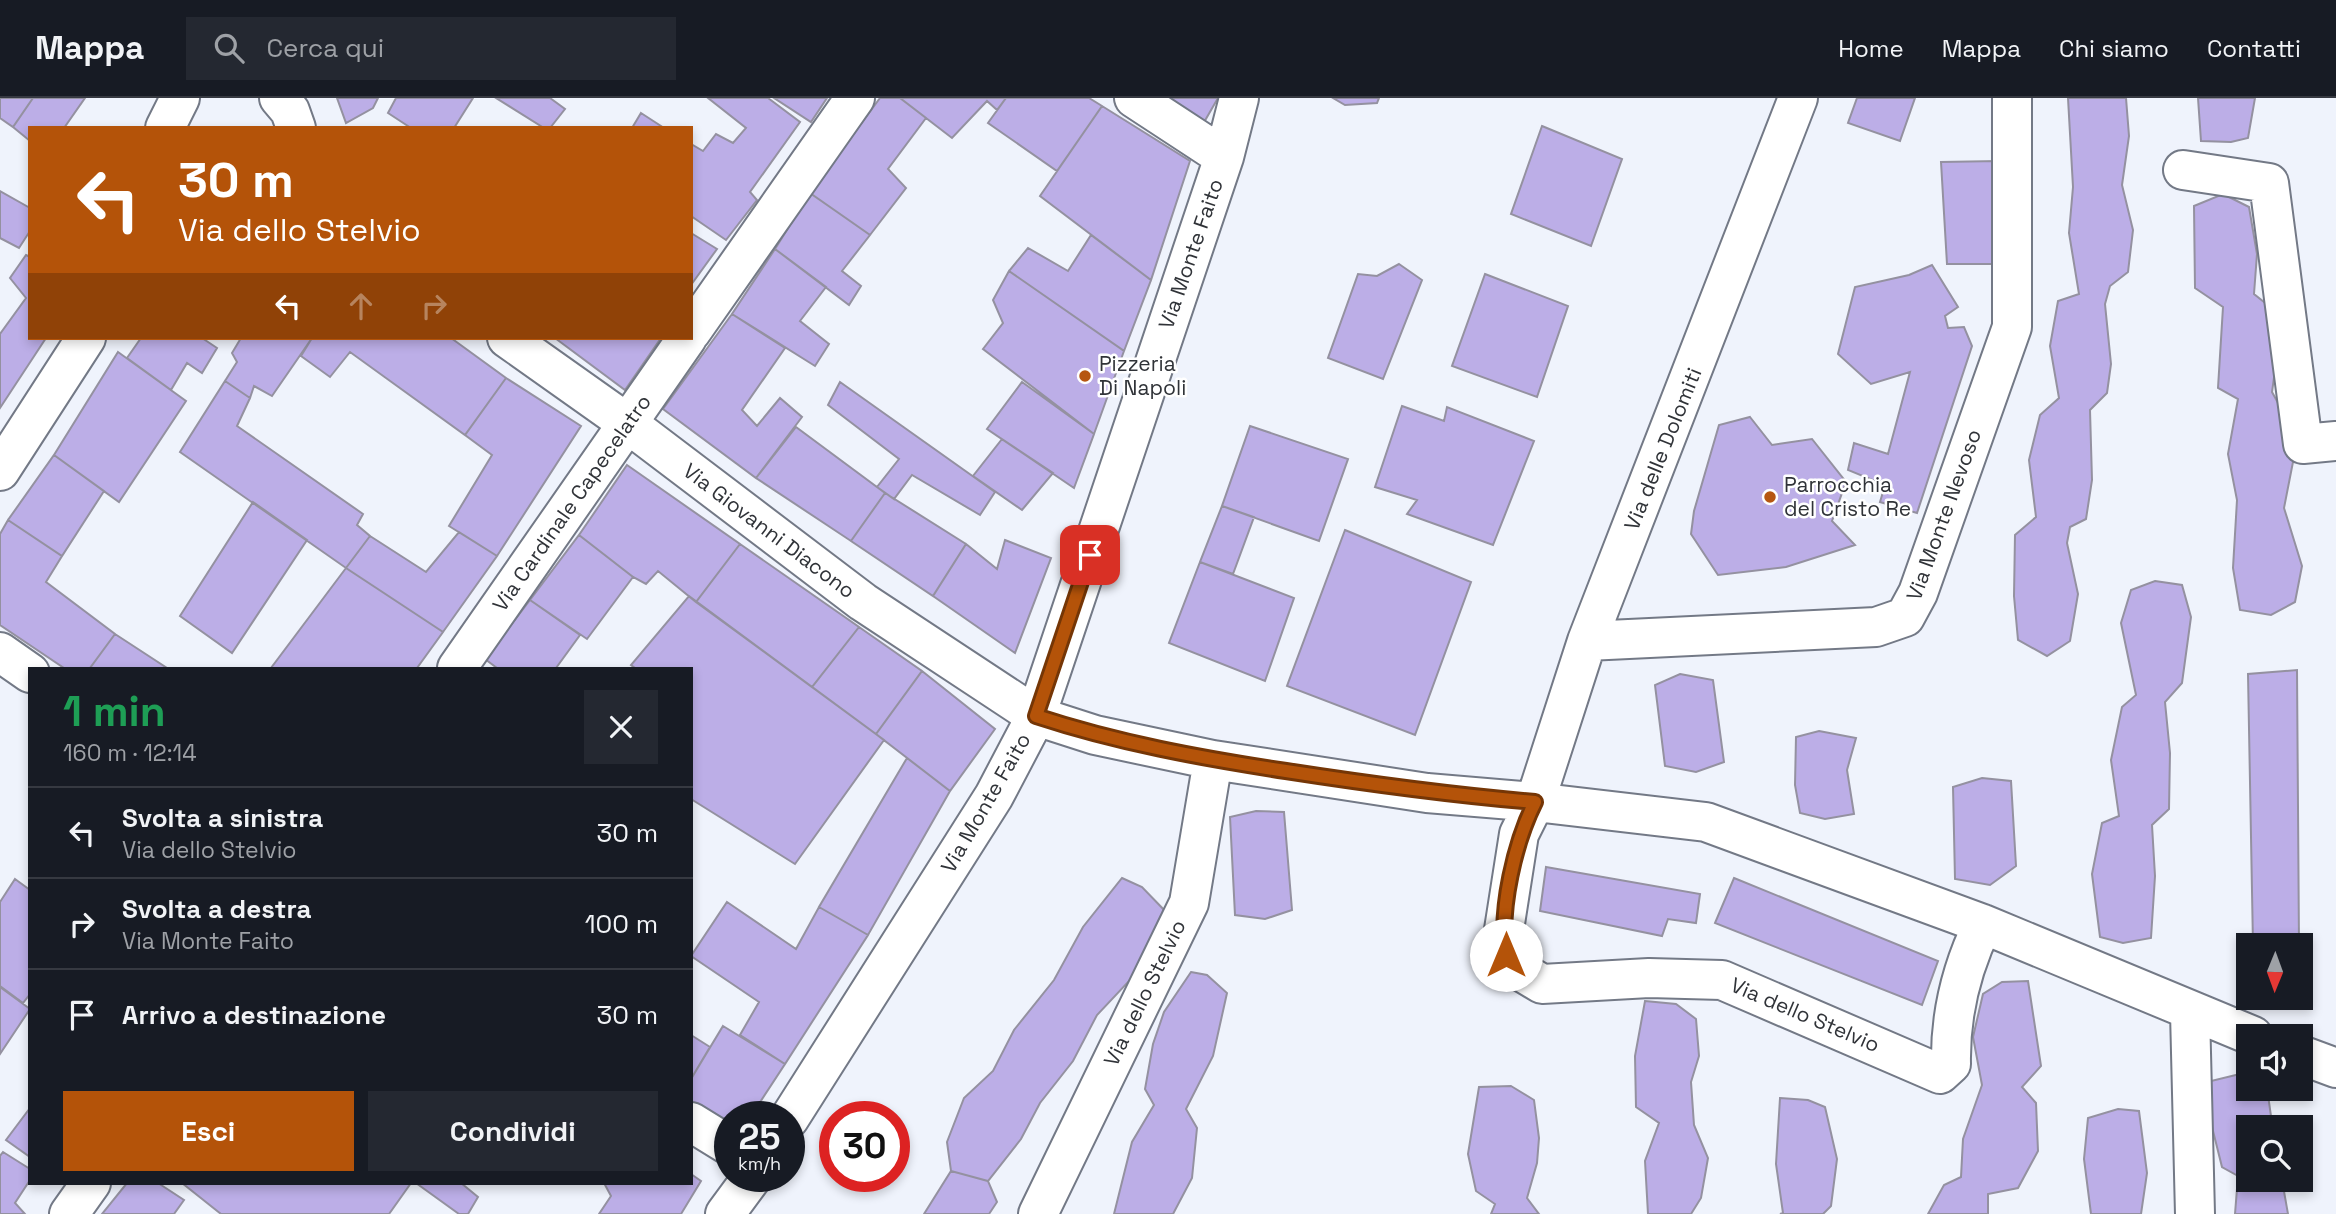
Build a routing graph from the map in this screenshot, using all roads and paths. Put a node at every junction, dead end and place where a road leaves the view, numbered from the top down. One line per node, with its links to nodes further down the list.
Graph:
1 (279, 98): 7 (street)
2 (855, 98): 10 (street)
3 (1134, 98): 8 (street)
4 (1239, 98): 8 (street, Via Monte Faito)
5 (1798, 98): 17 (street, Via delle Dolomiti)
6 (2012, 98): 17 (street, Via Monte Nevoso)
7 (295, 126)
8 (1224, 157): 21 (street, Via Monte Faito)
9 (2183, 170): 15 (street)
10 (693, 329)
11 (85, 340): 16 (street)
12 (509, 340): 14 (street, Via Giovanni Diacono)
13 (686, 340): 14 (street, Via Cardinale Capecelatro)
14 (627, 423): 19 (street, Via Cardinale Capecelatro); 21 (street, Via Giovanni Diacono)
15 (2336, 441)
16 (0, 471)
17 (1587, 641): 23 (street, Via delle Dolomiti)
18 (0, 652): 20 (street)
19 (458, 667)
20 (28, 672)
21 (1036, 716): 22 (street); 29 (street, Via Monte Faito)
22 (1213, 760): 23 (street); 36 (street, Via dello Stelvio)
23 (1535, 802): 24 (street); 24 (street, Via dello Stelvio)
24 (1983, 924): 25 (street)
25 (2190, 1012): 26 (street); 37 (street)
26 (2236, 1030)
27 (2313, 1059): 28 (street)
28 (2336, 1068)
29 (800, 1101)
30 (693, 1123): 31 (street)
31 (714, 1136)
32 (90, 1185): 34 (street)
33 (741, 1192): 35 (street)
34 (69, 1214)
35 (725, 1214)
36 (1038, 1214)
37 (2195, 1214)

